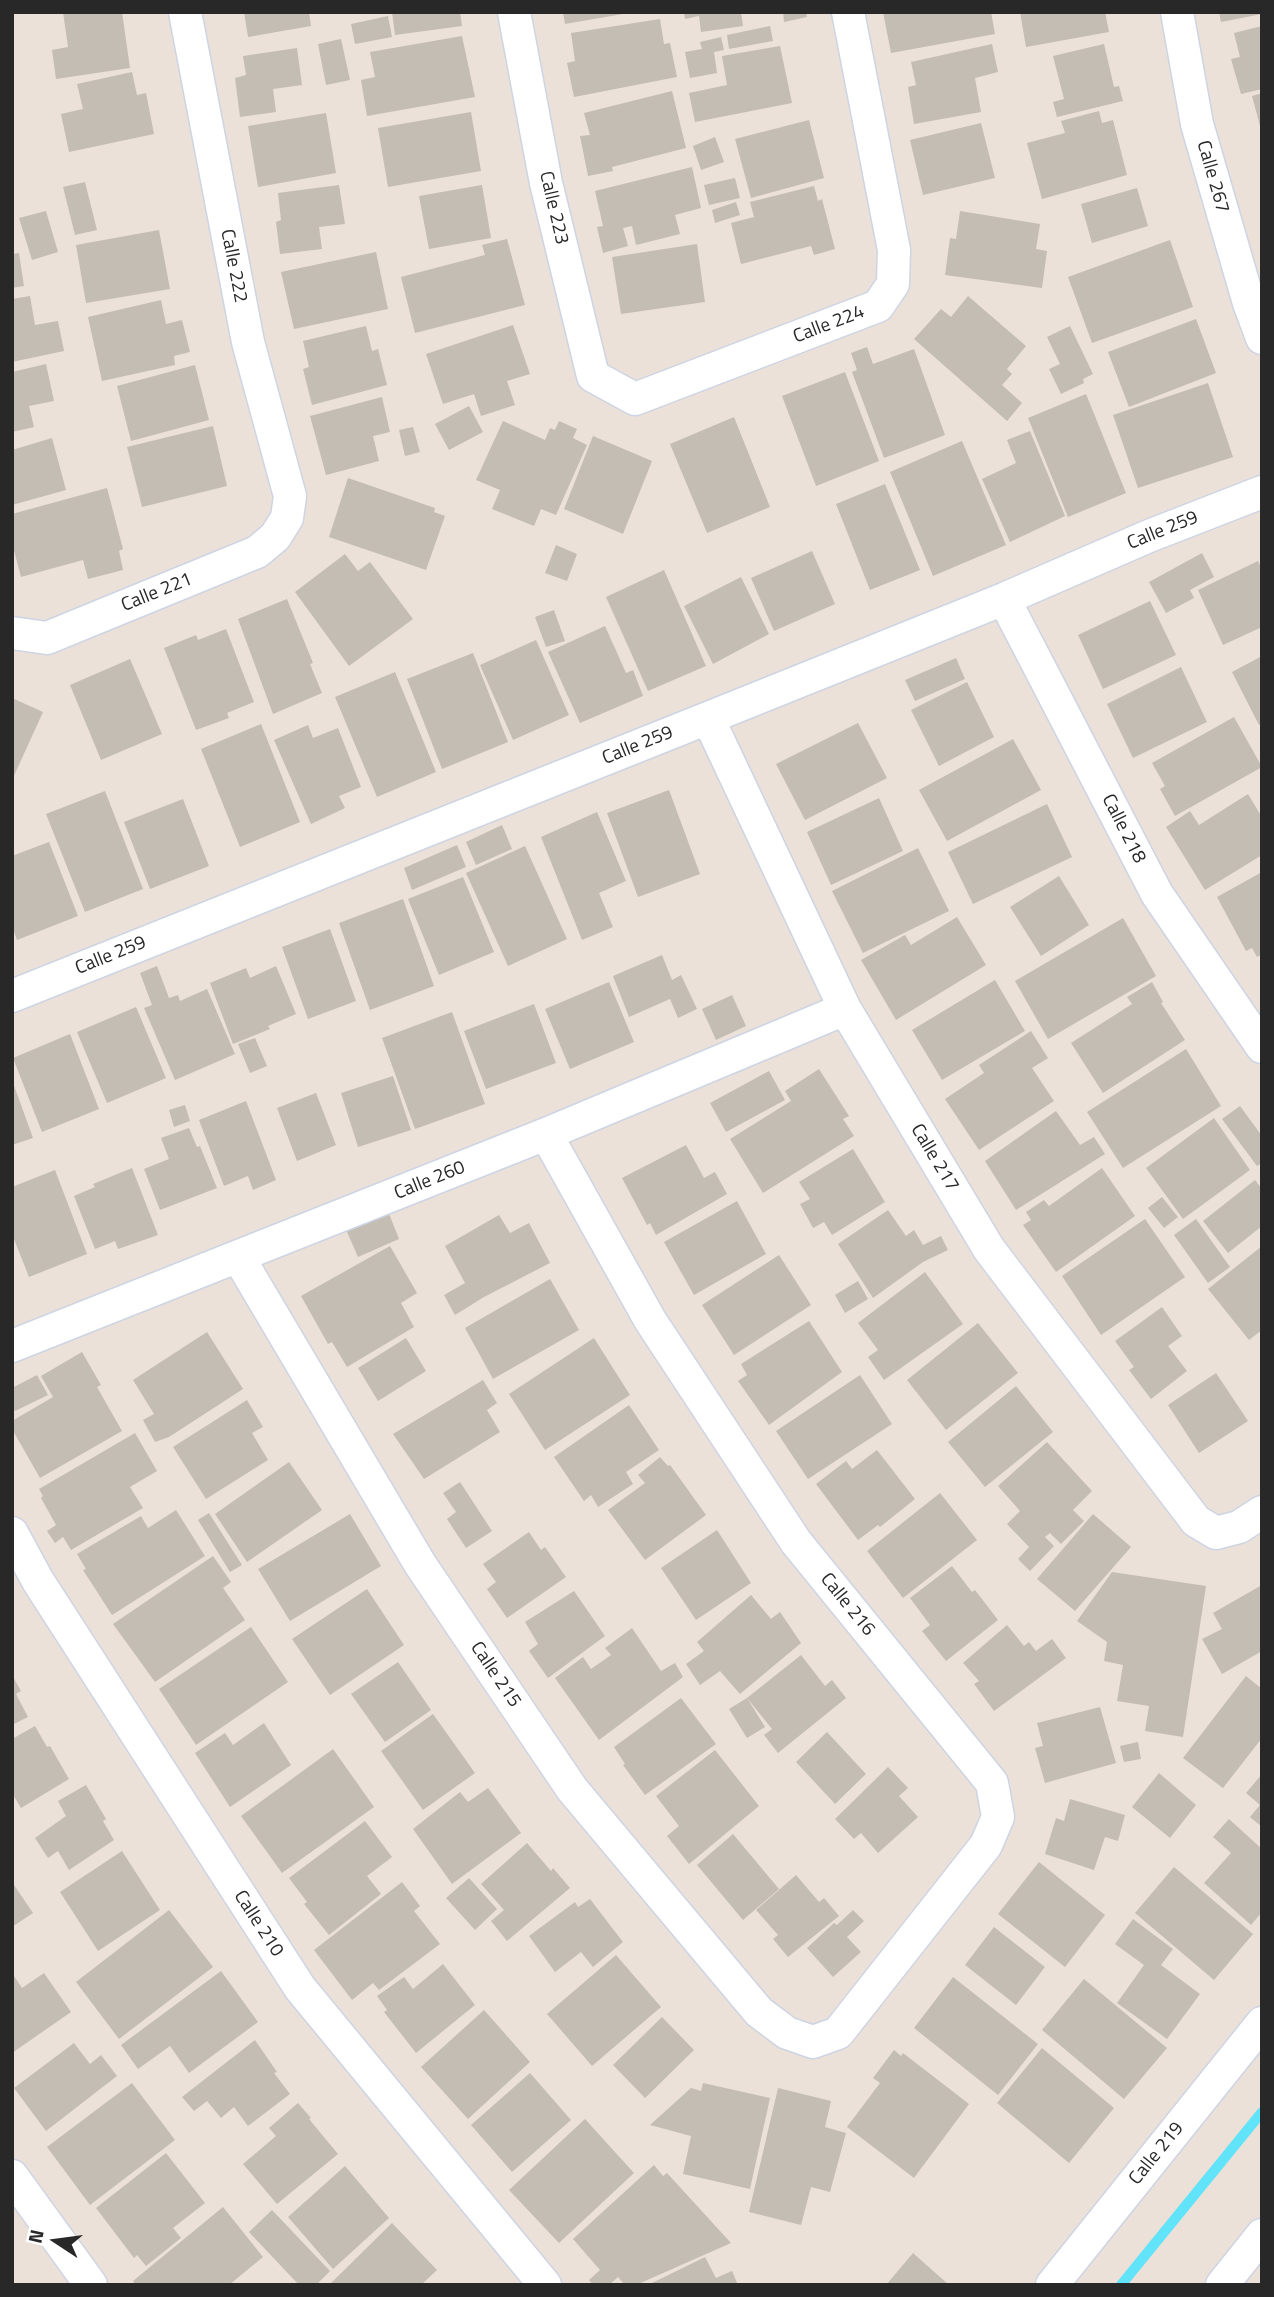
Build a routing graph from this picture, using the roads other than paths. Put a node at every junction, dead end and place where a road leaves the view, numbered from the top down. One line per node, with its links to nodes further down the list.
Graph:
1 (185, 12): 8 (street, Calle 222)
2 (514, 12): 6 (street, Calle 223)
3 (848, 12): 6 (street, Calle 224)
4 (1177, 12): 5 (street, Calle 267)
5 (1262, 338)
6 (616, 391)
7 (1262, 492): 9 (street, Calle 259)
8 (287, 518): 10 (street, Calle 221)
9 (1004, 599): 11 (street, Calle 259); 14 (street, Calle 218)
10 (12, 633)
11 (708, 718): 12 (street, Calle 259); 13 (street, Calle 217)
12 (12, 996)
13 (845, 1009): 15 (street, Calle 260); 18 (street, Calle 217)
14 (1262, 1047)
15 (546, 1134): 16 (street, Calle 260); 21 (street, Calle 216)
16 (239, 1258): 17 (street, Calle 260); 21 (street, Calle 215)
17 (12, 1346)
18 (1251, 1519)
19 (12, 1533): 26 (street, Calle 210)
20 (1262, 2023): 27 (street, Calle 219)
21 (813, 2042)
22 (12, 2176): 25 (street)
23 (1262, 2235): 24 (street)
24 (1225, 2284)
25 (91, 2285)
26 (545, 2285)
27 (1052, 2285)

